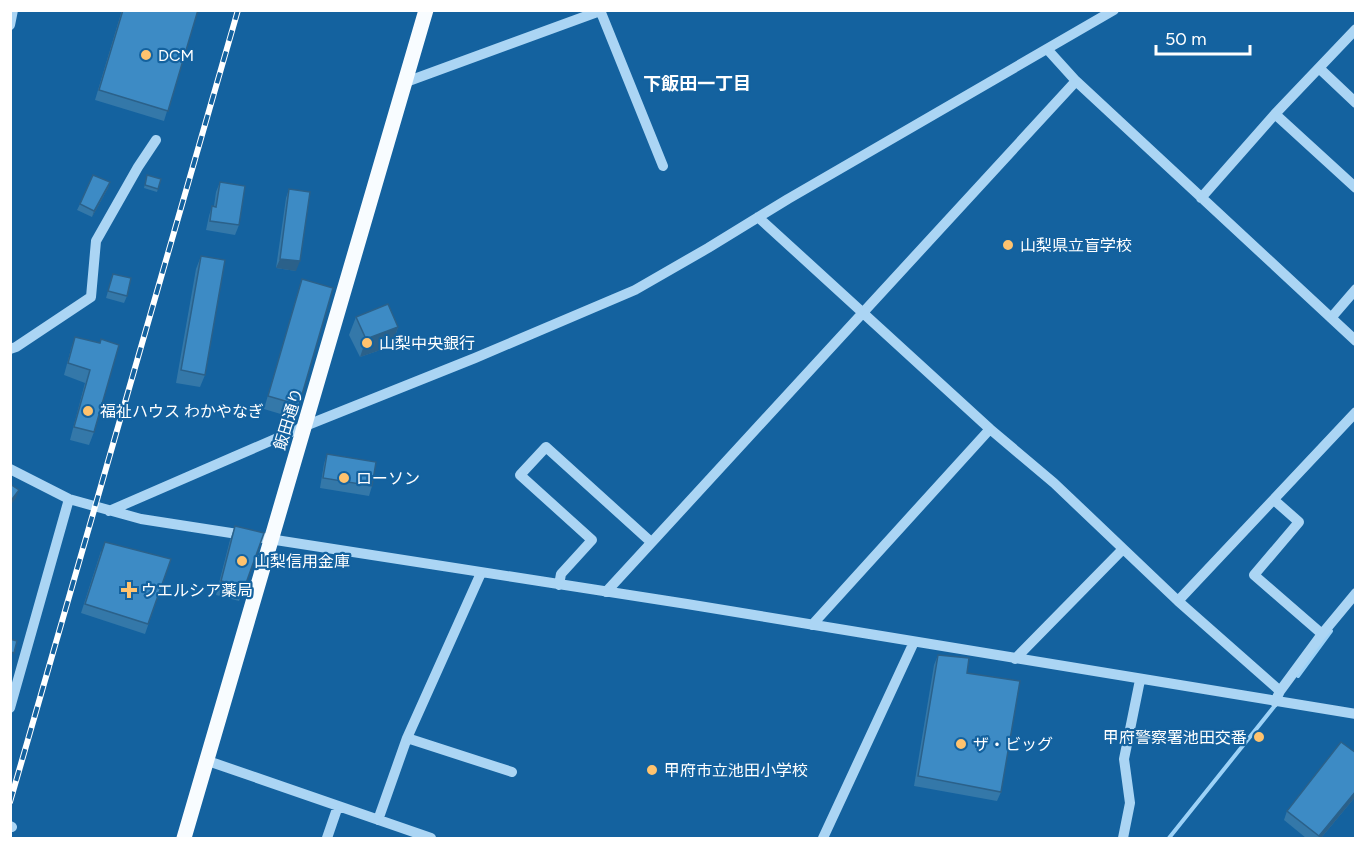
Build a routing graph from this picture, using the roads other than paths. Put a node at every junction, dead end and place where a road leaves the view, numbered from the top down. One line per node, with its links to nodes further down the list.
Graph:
1 (13, 10): 5 (street)
2 (426, 10): 10 (main road, 飯田通り)
3 (1114, 10): 7 (street)
4 (600, 11): 10 (street); 14 (street)
5 (10, 25)
6 (1356, 29): 8 (street)
7 (1047, 49): 9 (street); 17 (street)
8 (1319, 68): 11 (street); 12 (street)
9 (1076, 81): 16 (street); 19 (street)
10 (406, 82): 24 (main road, 飯田通り)
11 (1356, 102)
12 (1275, 114): 15 (street); 16 (street)
13 (156, 140): 22 (street)
14 (663, 166)
15 (1356, 188)
16 (1201, 198): 20 (street)
17 (758, 217): 19 (street); 24 (street)
18 (1356, 289): 20 (street)
19 (861, 312): 25 (street); 31 (street)
20 (1331, 318): 21 (street)
21 (1356, 340)
22 (10, 349)
23 (1356, 412): 28 (street)
24 (305, 426): 29 (street); 30 (main road, 飯田通り)
25 (990, 429): 32 (street); 38 (street)
26 (10, 469): 27 (street)
27 (69, 500): 29 (street); 44 (street)
28 (1274, 500): 37 (street); 39 (street)
29 (109, 511): 30 (street)
30 (271, 539): 33 (street); 47 (main road, 飯田通り)
31 (651, 542): 34 (street); 35 (street)
32 (1123, 549): 37 (street); 41 (street)
33 (482, 573): 34 (street); 46 (street)
34 (559, 585): 35 (street)
35 (606, 592): 38 (street)
36 (1356, 592): 39 (street)
37 (1178, 601): 43 (street)
38 (812, 625): 40 (street)
39 (1322, 634): 43 (street)
40 (914, 642): 41 (street); 54 (street)
41 (1015, 658): 42 (street)
42 (1140, 680): 43 (street); 55 (street)
43 (1277, 697): 45 (street)
44 (10, 708)
45 (1356, 714)
46 (407, 738): 48 (street); 50 (street)
47 (208, 761): 49 (street); 51 (main road, 飯田通り)
48 (512, 772)
49 (338, 807): 50 (street); 52 (street)
50 (378, 820): 53 (street)
51 (184, 838)
52 (327, 838)
53 (430, 838)
54 (823, 838)
55 (1122, 838)

